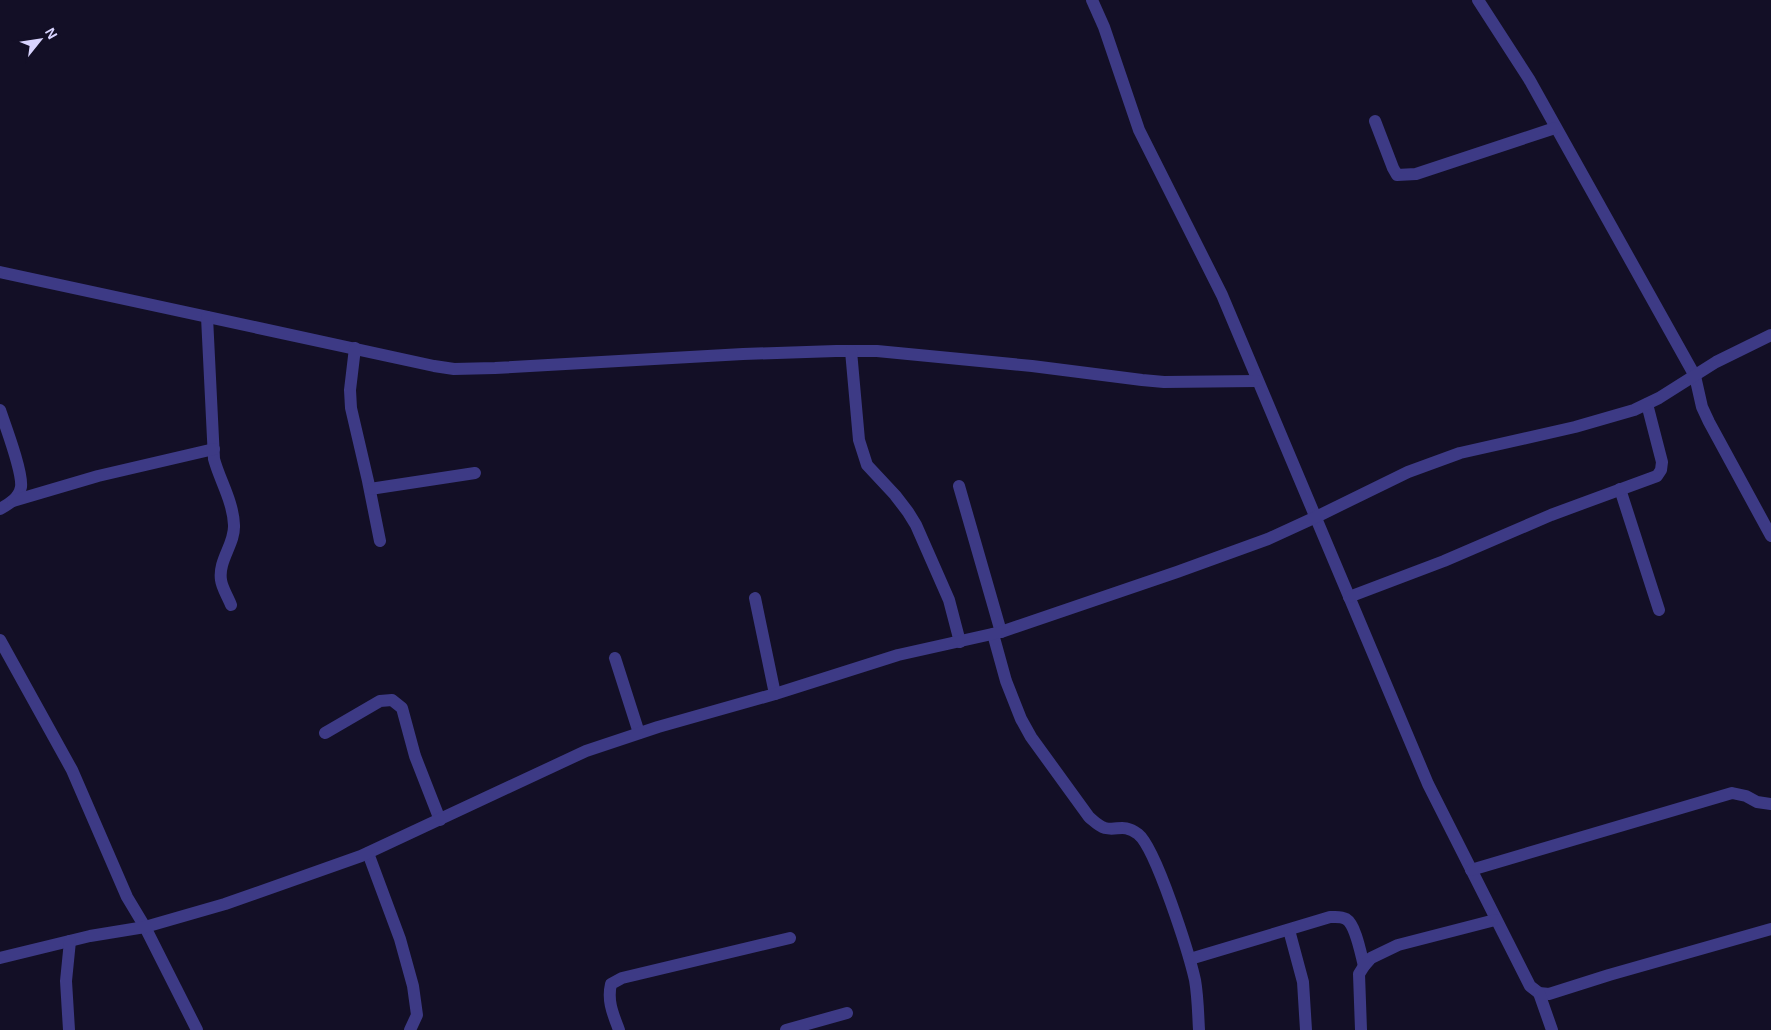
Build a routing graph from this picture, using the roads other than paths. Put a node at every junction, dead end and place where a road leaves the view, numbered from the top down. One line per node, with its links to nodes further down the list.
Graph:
1 (1092, 0): 11 (street)
2 (1478, 0): 4 (street)
3 (1375, 121): 4 (street)
4 (1555, 128): 10 (street)
5 (0, 272): 6 (street)
6 (207, 317): 8 (street); 14 (street)
7 (1771, 335): 10 (street)
8 (355, 348): 9 (street); 17 (street)
9 (851, 351): 11 (street); 30 (street)
10 (1695, 376): 12 (street); 22 (street)
11 (1257, 381): 21 (street)
12 (1647, 404): 18 (street); 21 (street)
13 (0, 410): 19 (street)
14 (214, 449): 19 (street); 26 (street)
15 (475, 473): 17 (street)
16 (959, 486): 28 (street)
17 (370, 489): 23 (street)
18 (1620, 489): 24 (street); 27 (street)
19 (13, 501): 20 (street)
20 (0, 509)
21 (1316, 517): 24 (street); 28 (street)
22 (1771, 536)
23 (380, 542)
24 (1349, 597): 38 (street)
25 (755, 598): 32 (street)
26 (231, 605)
27 (1659, 610)
28 (997, 633): 30 (street); 46 (street)
29 (0, 640): 40 (street)
30 (960, 642): 32 (street)
31 (615, 658): 34 (street)
32 (774, 694): 34 (street)
33 (325, 733): 36 (street)
34 (639, 733): 36 (street)
35 (1771, 804): 38 (street)
36 (440, 820): 37 (street)
37 (368, 853): 40 (street); 52 (street)
38 (1471, 870): 39 (street)
39 (1495, 920): 47 (street); 48 (street)
40 (145, 928): 44 (street); 51 (street)
41 (1771, 929): 48 (street)
42 (1289, 930): 46 (street); 47 (street); 56 (street)
43 (790, 938): 53 (street)
44 (70, 941): 45 (street); 50 (street)
45 (0, 958)
46 (1190, 960): 55 (street)
47 (1364, 966): 57 (street)
48 (1539, 993): 58 (street)
49 (847, 1013): 54 (street)
50 (69, 1030)
51 (197, 1030)
52 (410, 1030)
53 (619, 1030)
54 (786, 1030)
55 (1197, 1030)
56 (1306, 1030)
57 (1361, 1030)
58 (1552, 1030)

